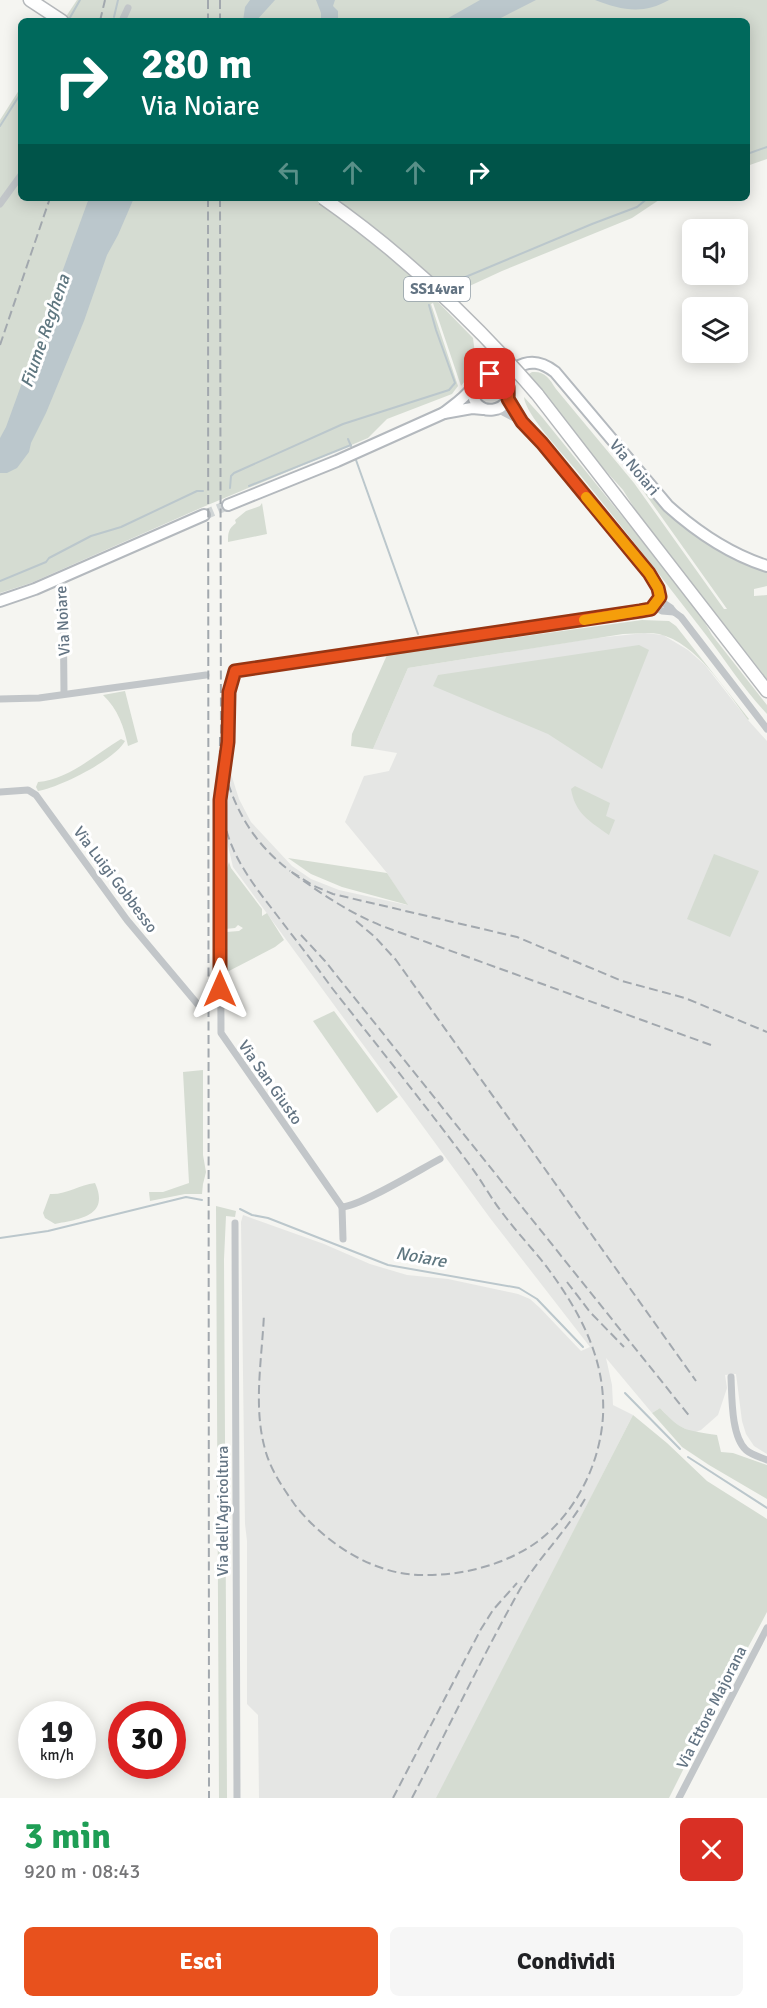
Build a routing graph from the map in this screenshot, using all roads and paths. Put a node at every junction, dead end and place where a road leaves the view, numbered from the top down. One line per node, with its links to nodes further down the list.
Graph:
1 (30, 0): 3 (highway)
2 (128, 8): 4 (street)
3 (57, 18)
4 (123, 18)
5 (18, 179): 7 (street)
6 (328, 201): 26 (highway, SS14var, bridge)
7 (0, 204)
8 (516, 368): 9 (street, Via Noiari); 11 (street); 19 (street, Via Noiari)
9 (498, 375): 10 (street); 11 (street)
10 (473, 387): 13 (street); 15 (street)
11 (508, 387): 12 (street)
12 (508, 399): 14 (street); 16 (street)
13 (483, 409): 14 (street); 15 (street)
14 (497, 409): 16 (street)
15 (444, 412): 17 (street)
16 (522, 422): 21 (street)
17 (228, 505)
18 (204, 515): 20 (street)
19 (767, 566)
20 (60, 577): 22 (street, Via Noiare); 27 (street, Via Noiare)
21 (659, 600): 23 (street); 24 (street)
22 (0, 601)
23 (654, 606): 24 (street); 33 (street, Via San Giusto)
24 (674, 612): 29 (street)
25 (206, 675): 27 (street)
26 (767, 691)
27 (64, 693): 28 (street)
28 (0, 699)
29 (767, 729)
30 (0, 792): 31 (street, Via Luigi Gobbesso)
31 (200, 1007)
32 (440, 1159): 33 (street)
33 (342, 1207): 35 (street)
34 (235, 1223): 39 (street, Via dell'Agricoltura)
35 (343, 1239)
36 (731, 1377): 37 (street)
37 (767, 1460)
38 (767, 1628): 40 (street, Via Ettore Majorana)
39 (237, 1798)
40 (679, 1798)

